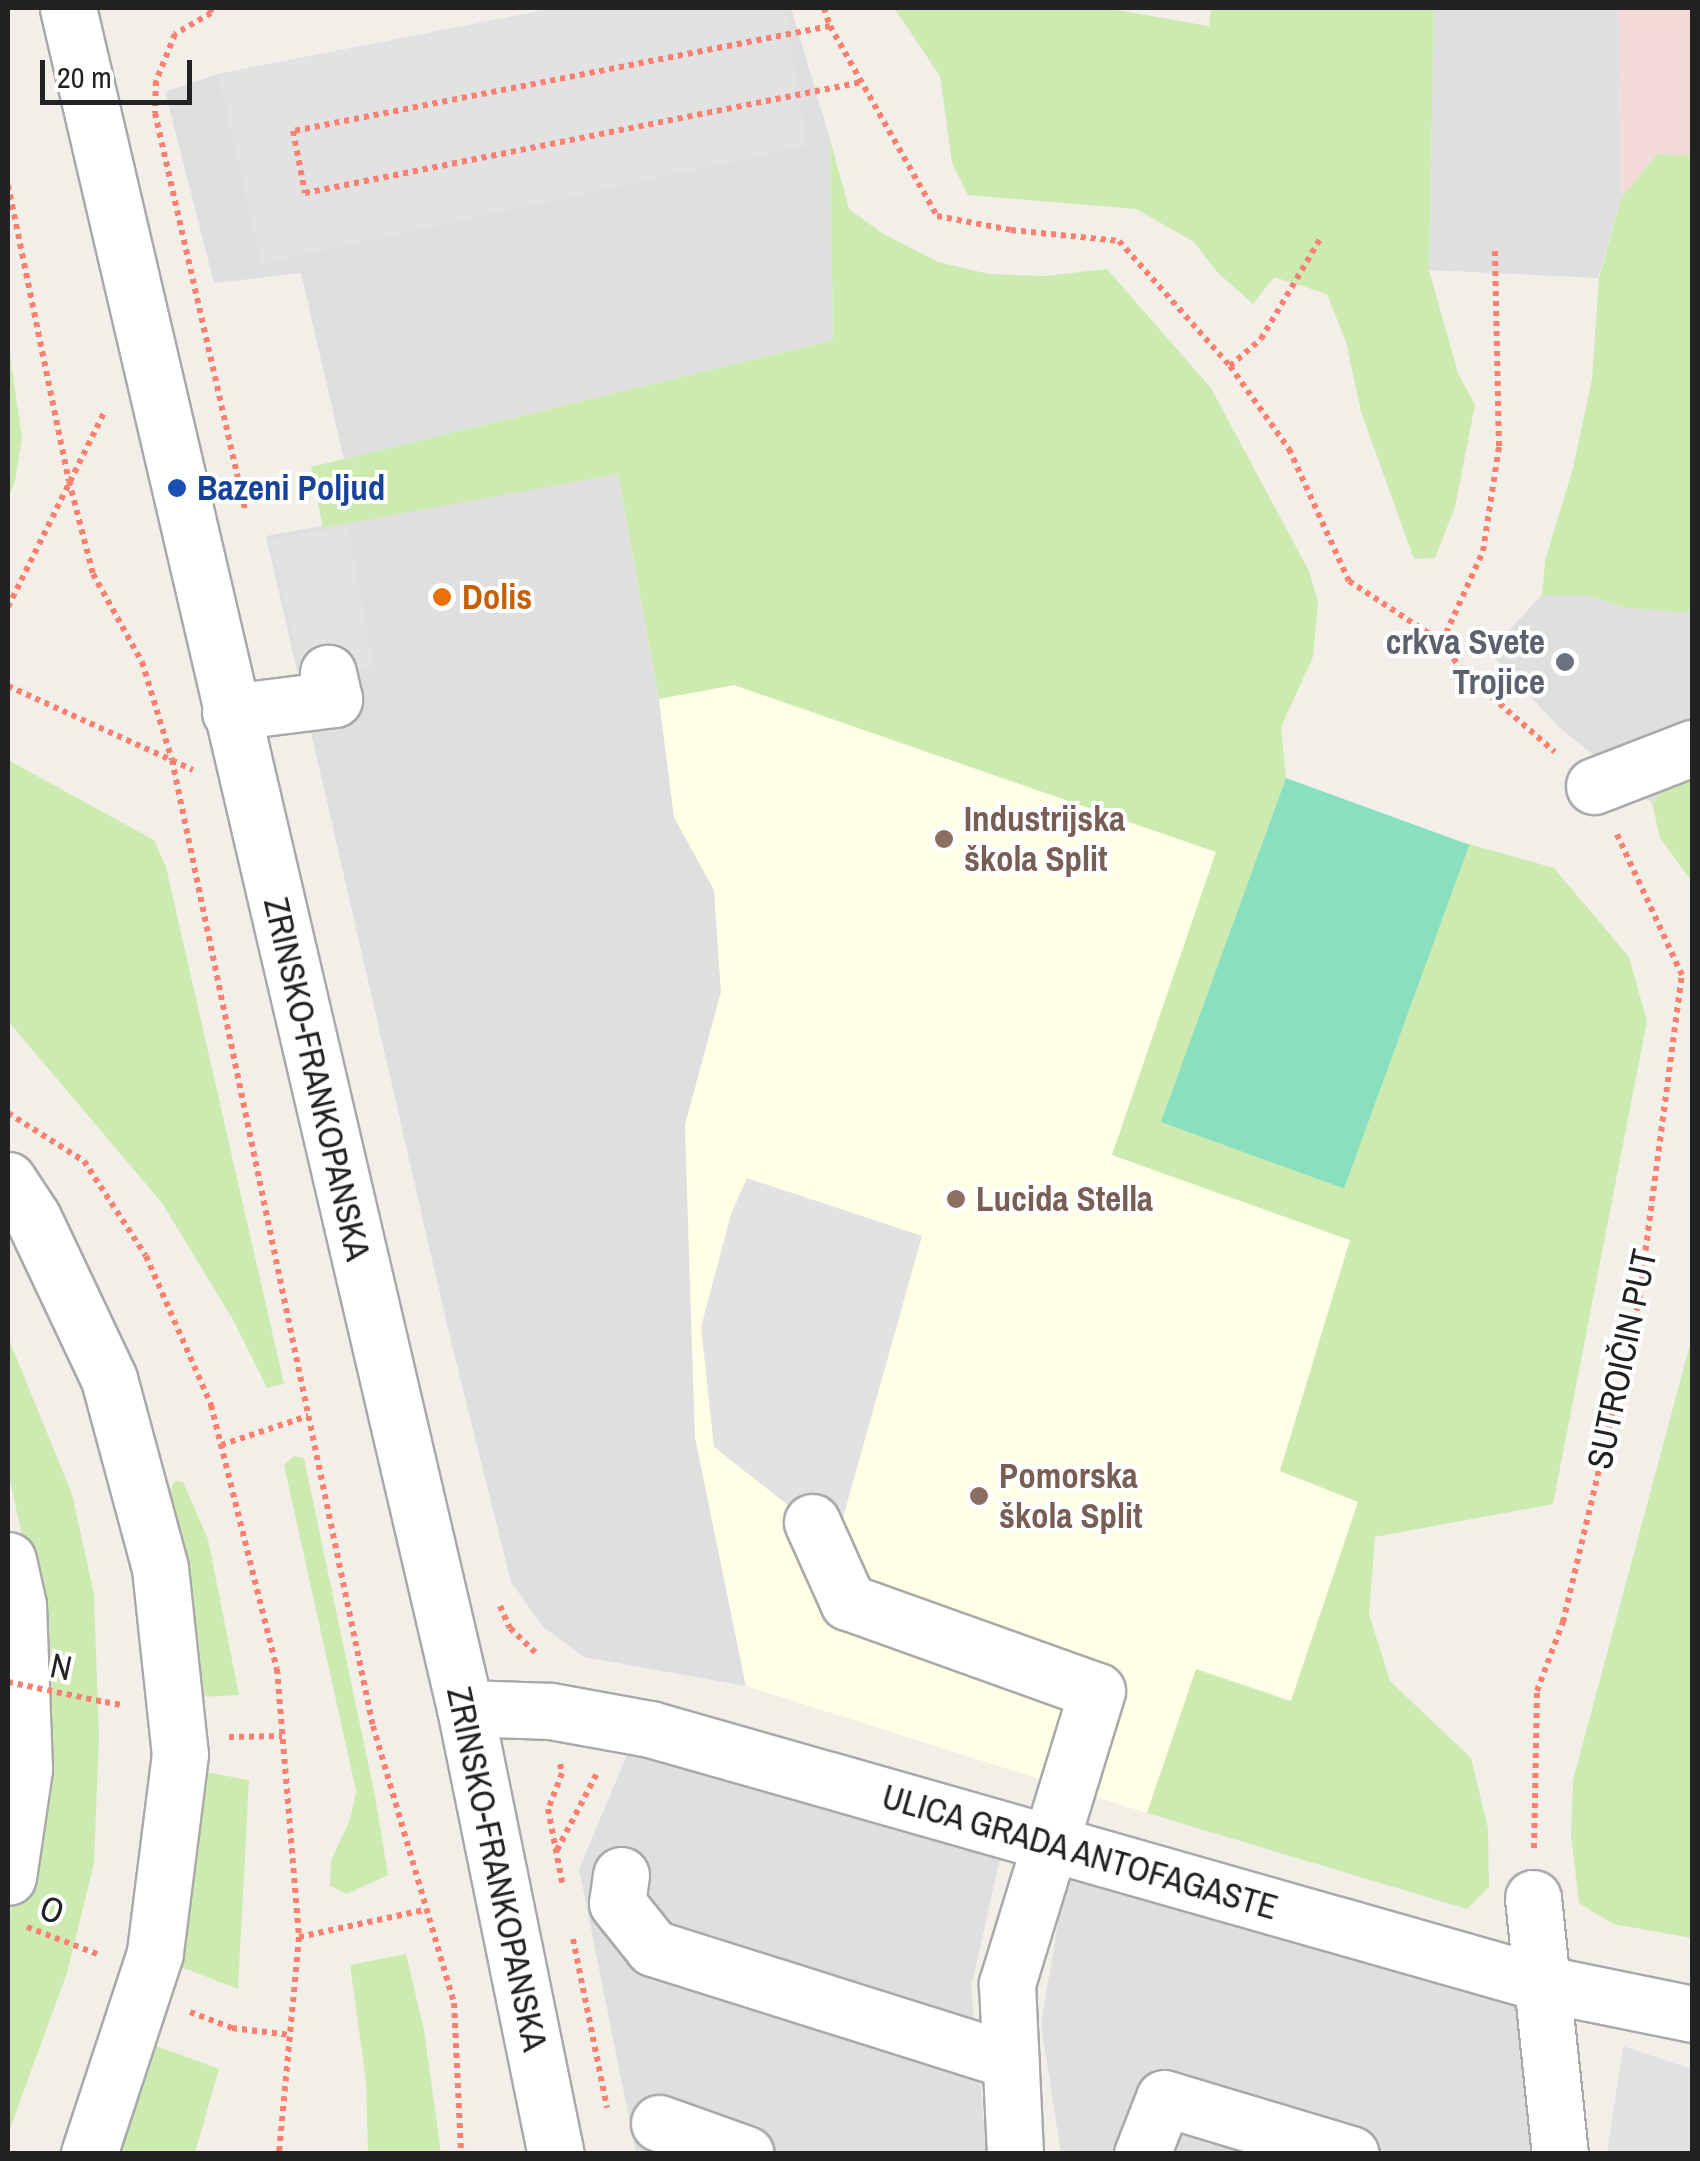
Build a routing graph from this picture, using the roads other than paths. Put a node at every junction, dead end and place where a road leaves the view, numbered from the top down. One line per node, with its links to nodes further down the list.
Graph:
1 (68, 8): 3 (street, ZRINSKO-FRANKOPANSKA)
2 (328, 673): 3 (street)
3 (230, 712): 9 (street, ZRINSKO-FRANKOPANSKA)
4 (1692, 748): 5 (street)
5 (1594, 786)
6 (8, 1180): 18 (street)
7 (812, 1522): 10 (street)
8 (8, 1560): 13 (street)
9 (465, 1708): 10 (street, ULICA GRADA ANTOFAGASTE); 19 (street, ZRINSKO-FRANKOPANSKA)
10 (1050, 1844): 14 (street, ULICA GRADA ANTOFAGASTE); 16 (street)
11 (622, 1874): 16 (street)
12 (1533, 1898): 14 (street)
13 (16, 1902)
14 (1544, 1984): 15 (street, ULICA GRADA ANTOFAGASTE); 24 (street)
15 (1692, 2014)
16 (1010, 2061): 21 (street)
17 (633, 2120): 20 (street)
18 (89, 2154)
19 (556, 2154)
20 (746, 2154)
21 (1014, 2154)
22 (1142, 2154): 23 (street)
23 (1351, 2154)
24 (1560, 2154)

